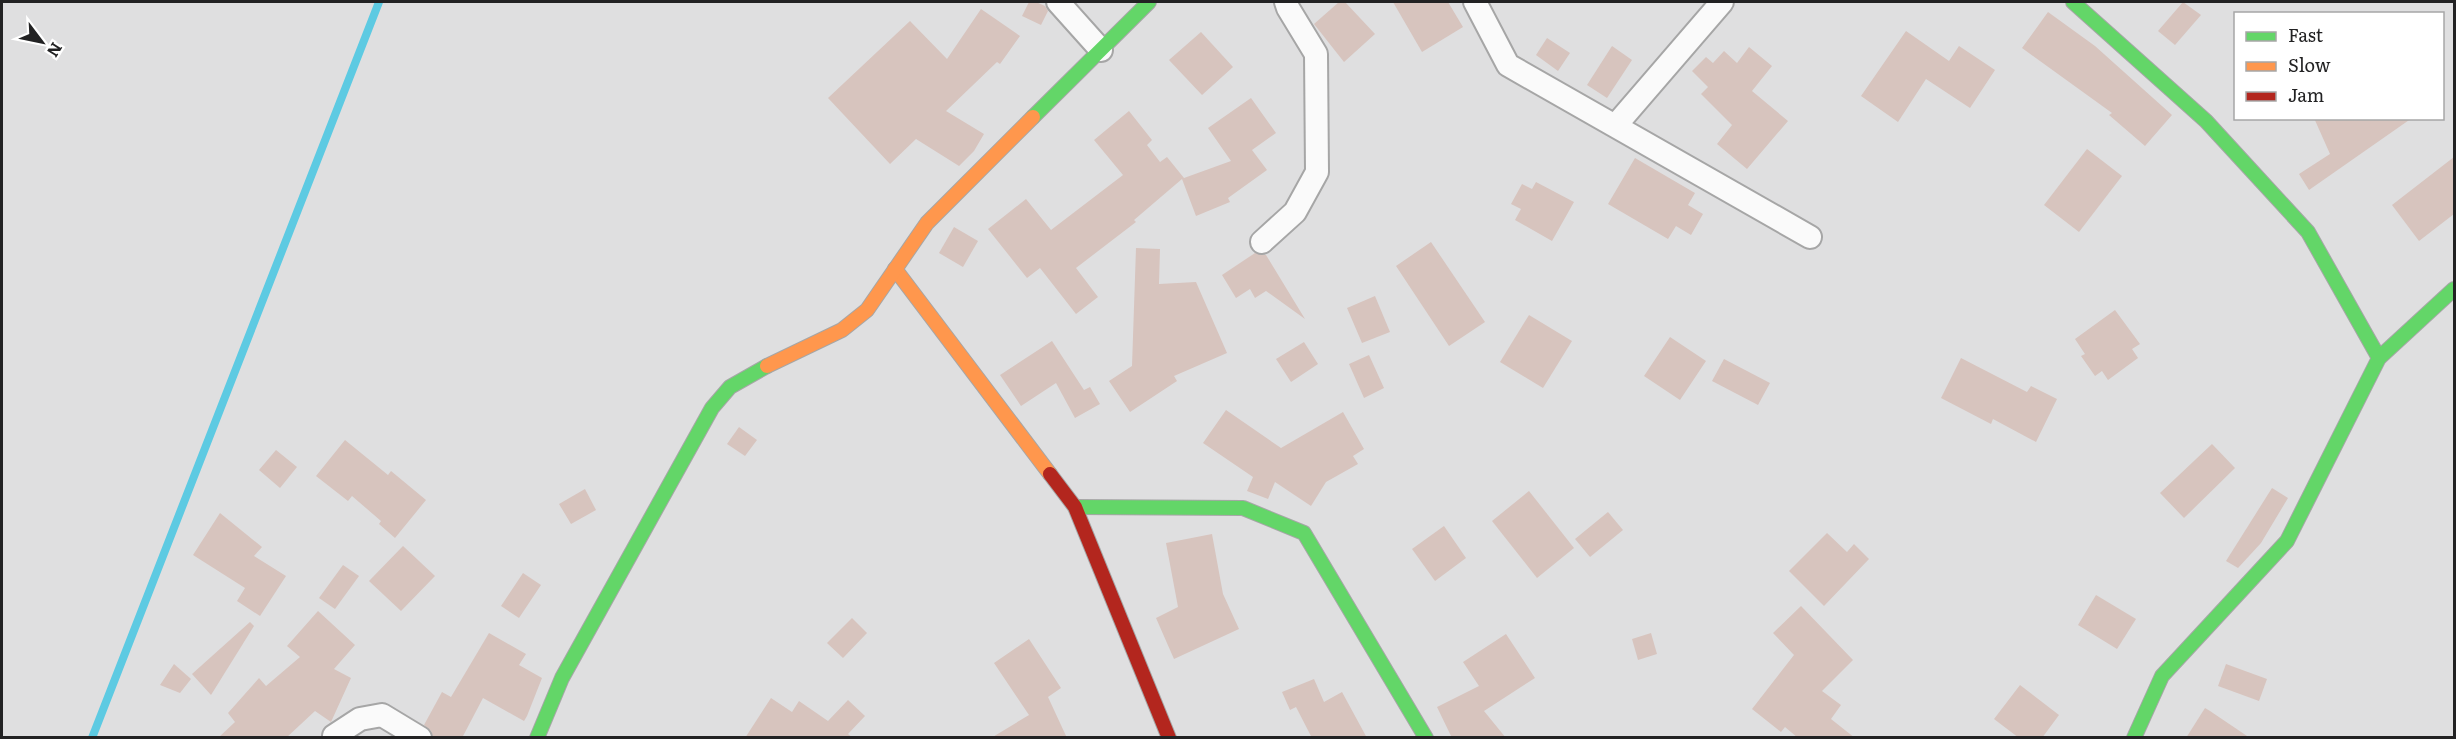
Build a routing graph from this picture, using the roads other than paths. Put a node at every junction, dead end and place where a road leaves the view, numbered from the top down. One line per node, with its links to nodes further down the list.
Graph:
1 (1058, 2): 7 (street)
2 (1149, 2): 7 (street)
3 (1287, 2): 10 (street)
4 (1475, 2): 8 (street)
5 (1722, 2): 8 (street)
6 (2073, 2): 13 (street)
7 (1101, 50): 11 (street)
8 (1616, 125): 9 (street)
9 (1810, 237)
10 (1262, 242)
11 (895, 269): 14 (street); 17 (street)
12 (2454, 289): 13 (street)
13 (2379, 358): 20 (street)
14 (1075, 507): 18 (street); 19 (street)
15 (334, 736): 16 (street)
16 (420, 738)
17 (537, 738)
18 (1169, 738)
19 (1426, 738)
20 (2134, 738)

